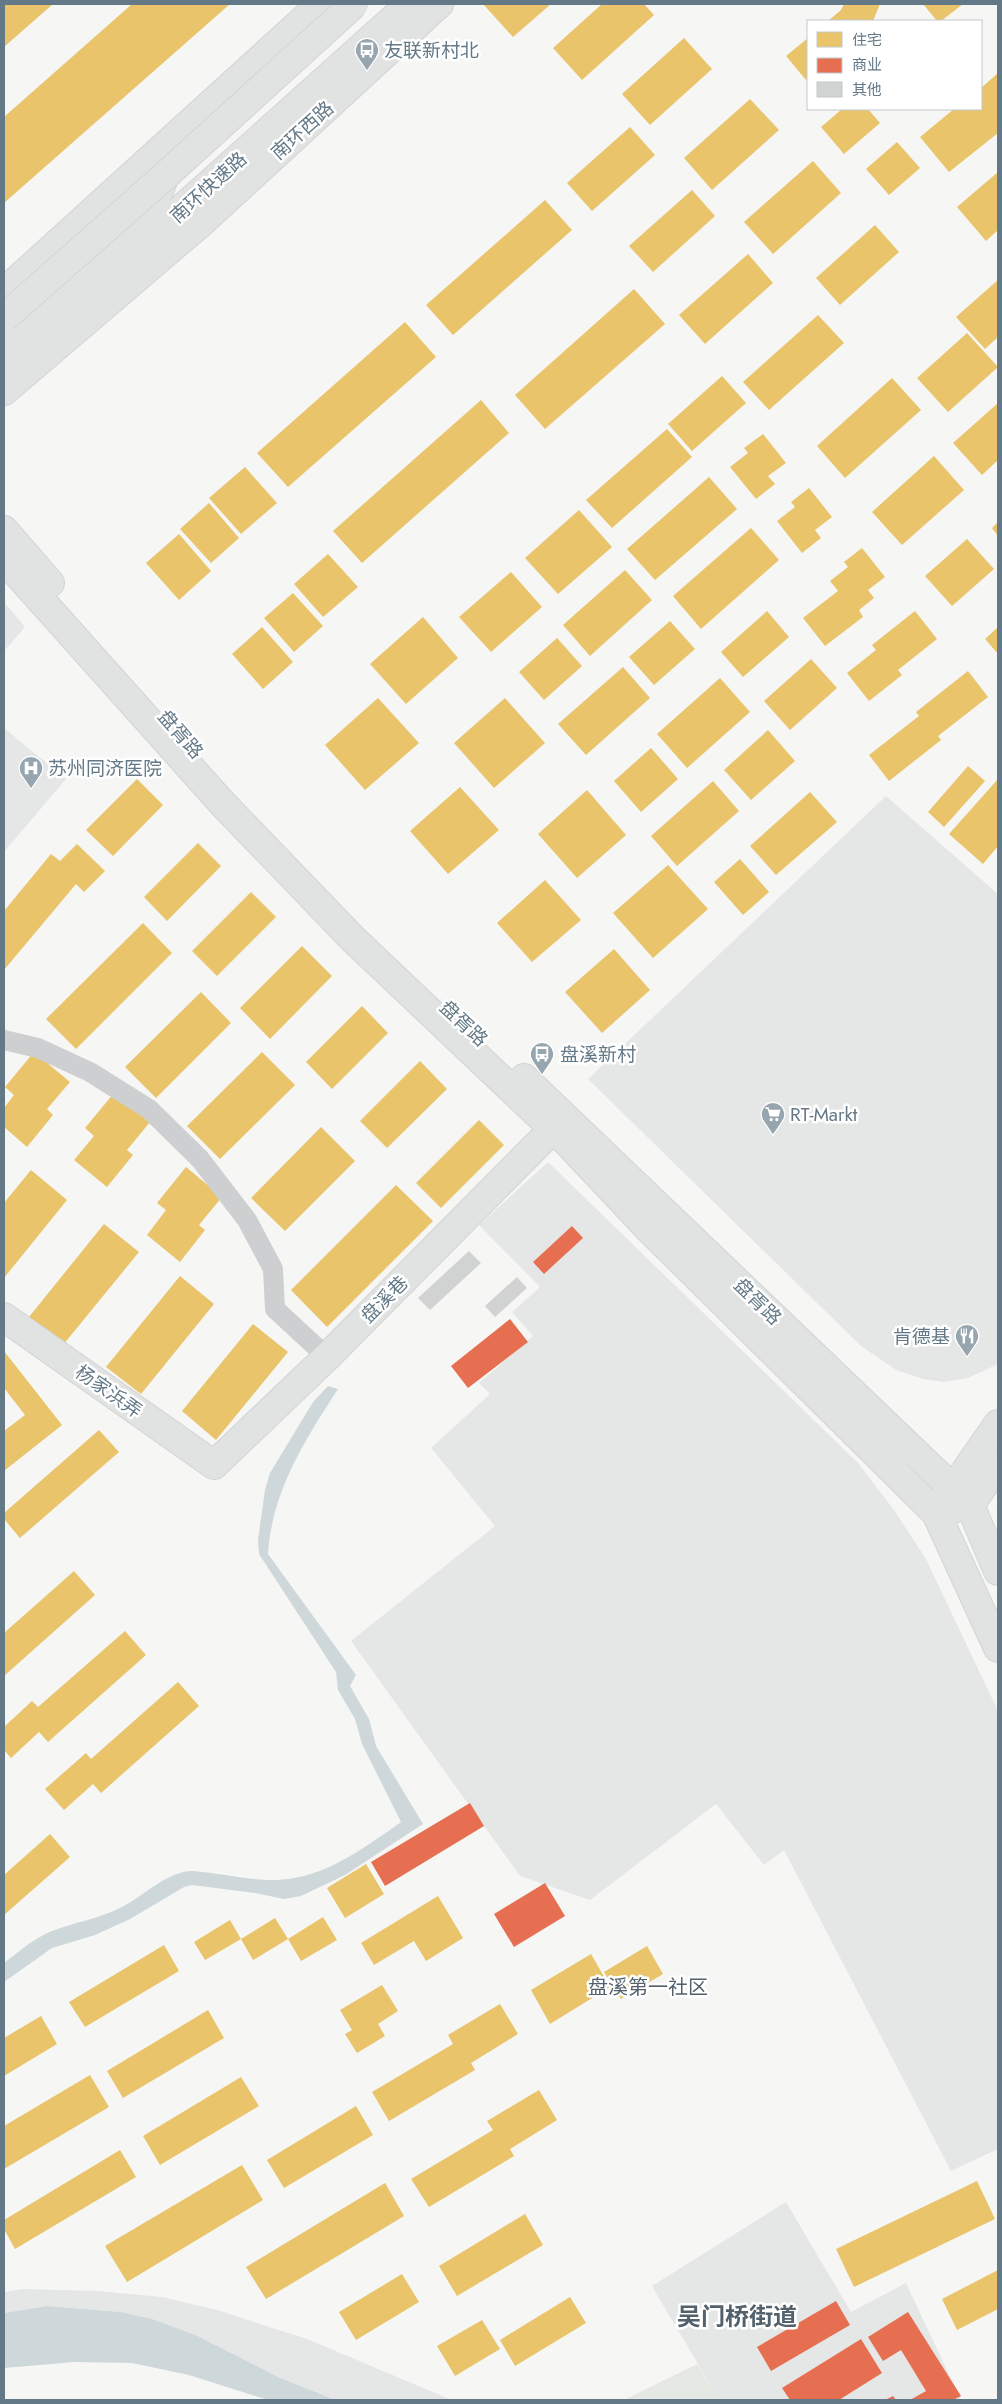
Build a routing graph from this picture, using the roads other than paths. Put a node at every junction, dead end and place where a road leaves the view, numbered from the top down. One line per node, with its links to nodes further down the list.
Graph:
1 (321, 4): 5 (main road)
2 (354, 4): 7 (main road, 南环快速路, bridge)
3 (410, 4): 9 (main road, 南环快速路)
4 (439, 4): 10 (main road, 南环西路)
5 (181, 131): 6 (main road); 8 (main road)
6 (4, 292)
7 (4, 318)
8 (4, 339)
9 (4, 368)
10 (4, 391)
11 (4, 530): 20 (main road, 盘胥路)
12 (4, 559): 14 (main road, 盘胥路)
13 (4, 1040): 16 (street)
14 (552, 1130): 16 (main road, 盘溪巷); 21 (main road, 盘胥路)
15 (4, 1317): 18 (main road, 杨家浜弄)
16 (327, 1357): 18 (main road, 盘溪巷)
17 (998, 1424): 20 (main road)
18 (214, 1465)
19 (998, 1465): 20 (main road)
20 (961, 1497): 21 (main road); 22 (main road, 盘胥路)
21 (936, 1513): 23 (main road, 盘胥路)
22 (998, 1571)
23 (998, 1648)

